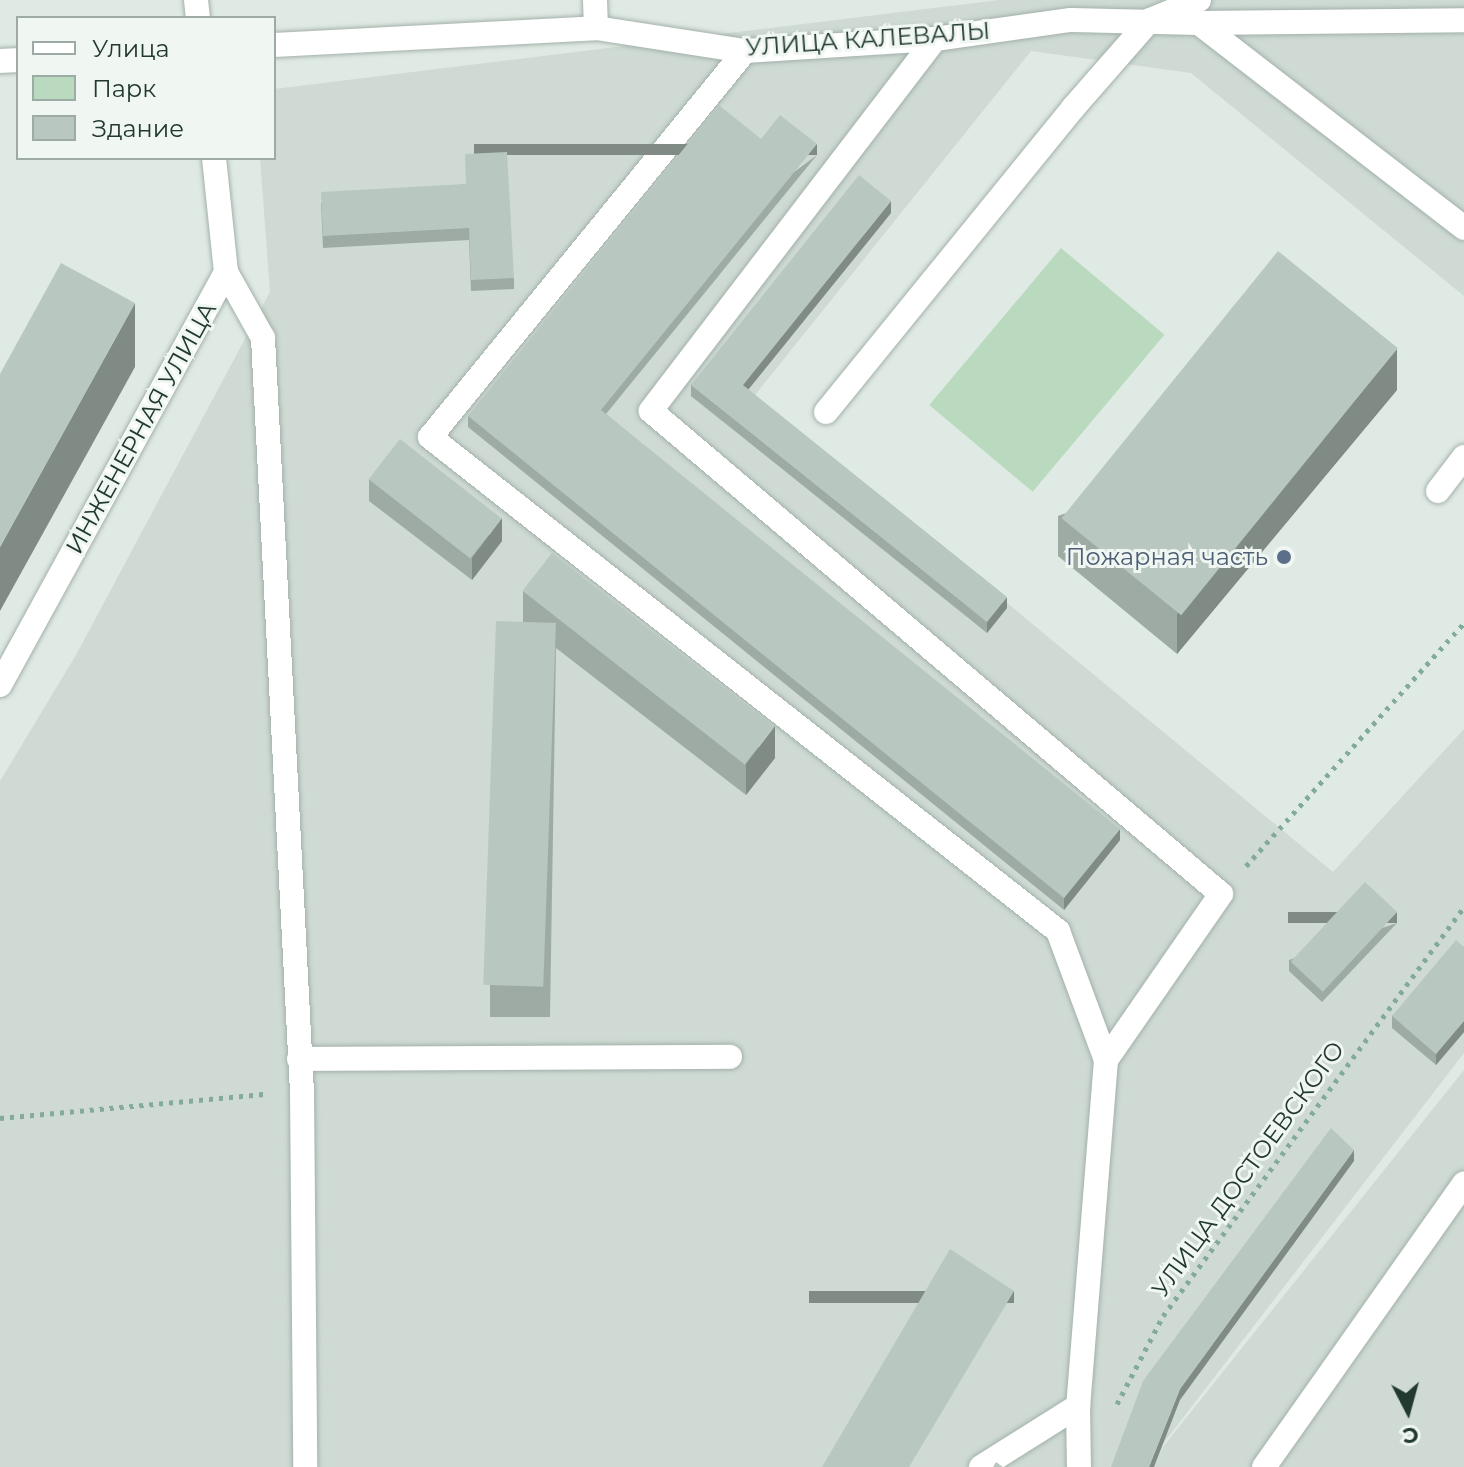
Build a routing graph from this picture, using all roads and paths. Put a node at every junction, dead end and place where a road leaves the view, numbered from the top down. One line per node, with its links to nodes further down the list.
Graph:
1 (595, 0): 6 (street)
2 (1070, 10): 4 (street, УЛИЦА КАЛЕВАЛЫ); 7 (street, УЛИЦА КАЛЕВАЛЫ)
3 (1199, 11): 4 (street); 5 (street); 11 (street)
4 (1150, 20): 13 (street)
5 (1464, 20)
6 (596, 28): 8 (street, УЛИЦА КАЛЕВАЛЫ); 9 (street, УЛИЦА КАЛЕВАЛЫ)
7 (935, 39): 9 (street, УЛИЦА КАЛЕВАЛЫ); 18 (street)
8 (276, 45)
9 (745, 51): 22 (street)
10 (214, 160): 12 (street)
11 (1464, 228)
12 (226, 272): 17 (street, ИНЖЕНЕРНАЯ УЛИЦА); 21 (street)
13 (826, 412)
14 (1464, 457): 15 (street)
15 (1438, 491)
16 (1464, 623): 18 (path)
17 (0, 685)
18 (1221, 894): 22 (street)
19 (1464, 907): 27 (path, УЛИЦА ДОСТОЕВСКОГО)
20 (730, 1057): 21 (street)
21 (299, 1059): 23 (street)
22 (1106, 1060): 26 (street)
23 (302, 1091): 24 (path); 28 (street)
24 (0, 1118)
25 (1464, 1184): 31 (street)
26 (1078, 1406): 29 (street); 30 (street)
27 (1113, 1412)
28 (305, 1467)
29 (981, 1467)
30 (1079, 1467)
31 (1264, 1467)

